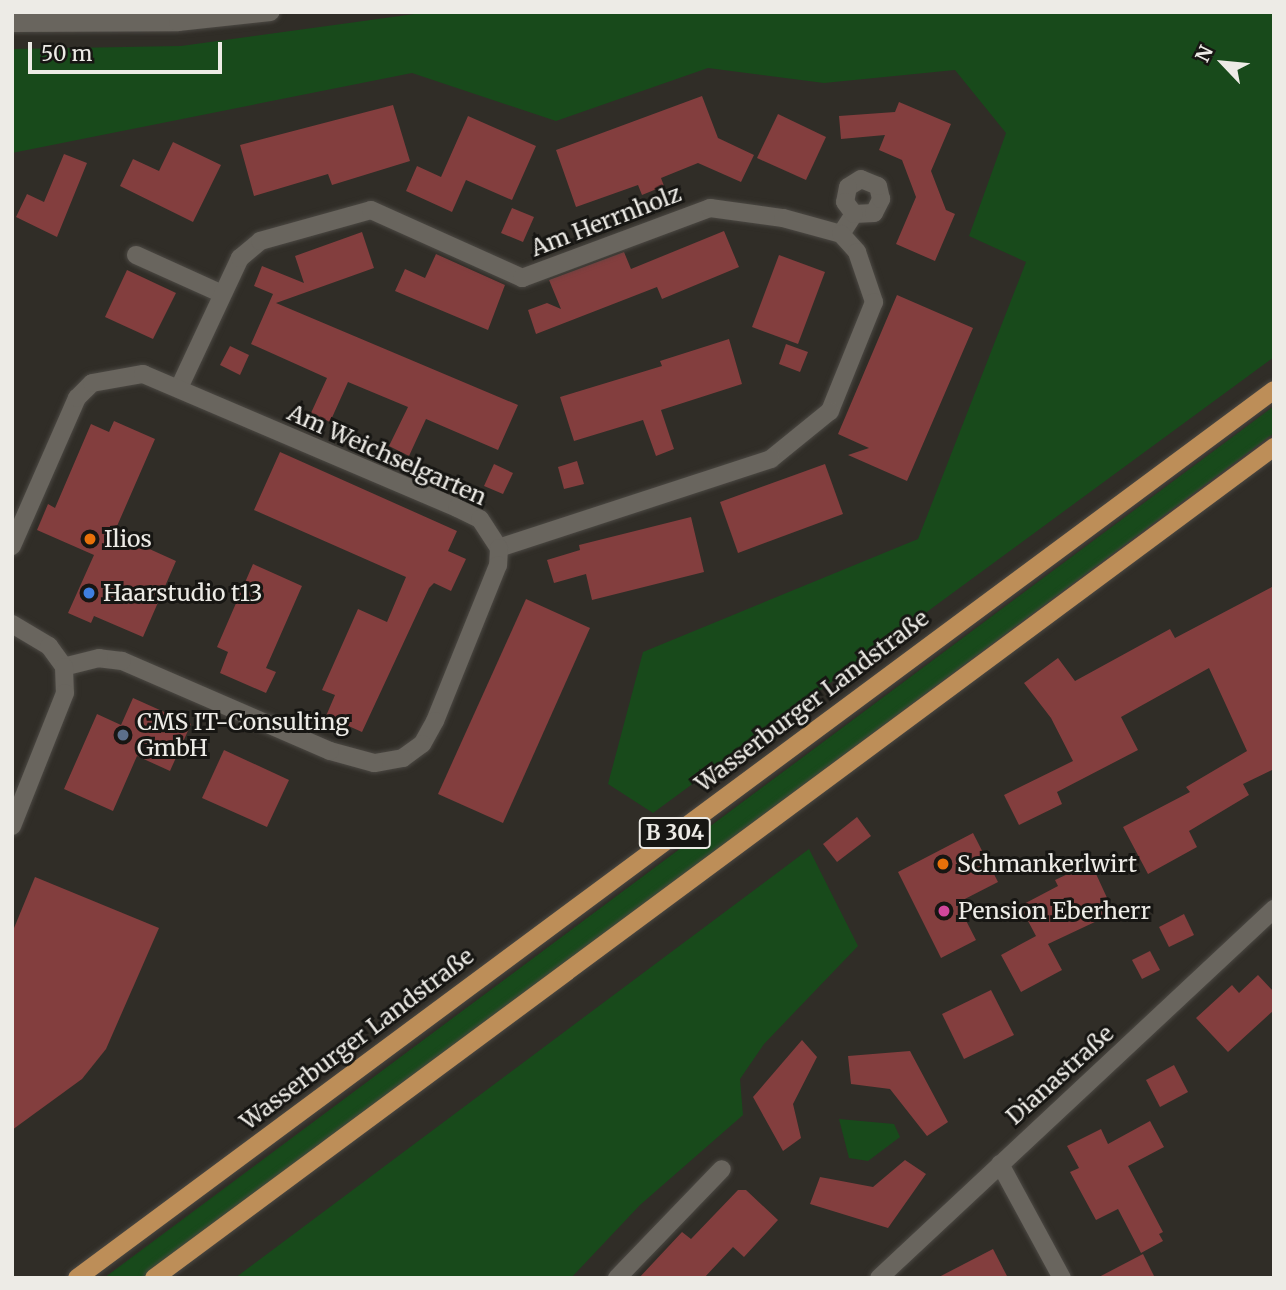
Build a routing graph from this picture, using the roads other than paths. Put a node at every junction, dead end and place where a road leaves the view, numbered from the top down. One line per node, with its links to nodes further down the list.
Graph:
1 (270, 12): 2 (street)
2 (12, 23)
3 (854, 214): 4 (street)
4 (841, 234): 6 (street, Am Herrnholz); 11 (street)
5 (136, 255): 6 (street)
6 (220, 293): 7 (street, Am Herrnholz)
7 (179, 388): 10 (street, Am Weichselgarten); 11 (street, Am Weichselgarten)
8 (1274, 390): 18 (main road, Wasserburger Landstraße / B 304)
9 (1274, 447): 19 (main road, B 304)
10 (12, 546)
11 (499, 548): 13 (street)
12 (12, 624): 13 (street)
13 (64, 667): 14 (street)
14 (12, 826)
15 (1274, 909): 16 (street, Dianastraße)
16 (1000, 1164): 21 (street, Dianastraße); 22 (street)
17 (722, 1169): 20 (street)
18 (77, 1278)
19 (154, 1278)
20 (617, 1278)
21 (880, 1278)
22 (1062, 1278)

